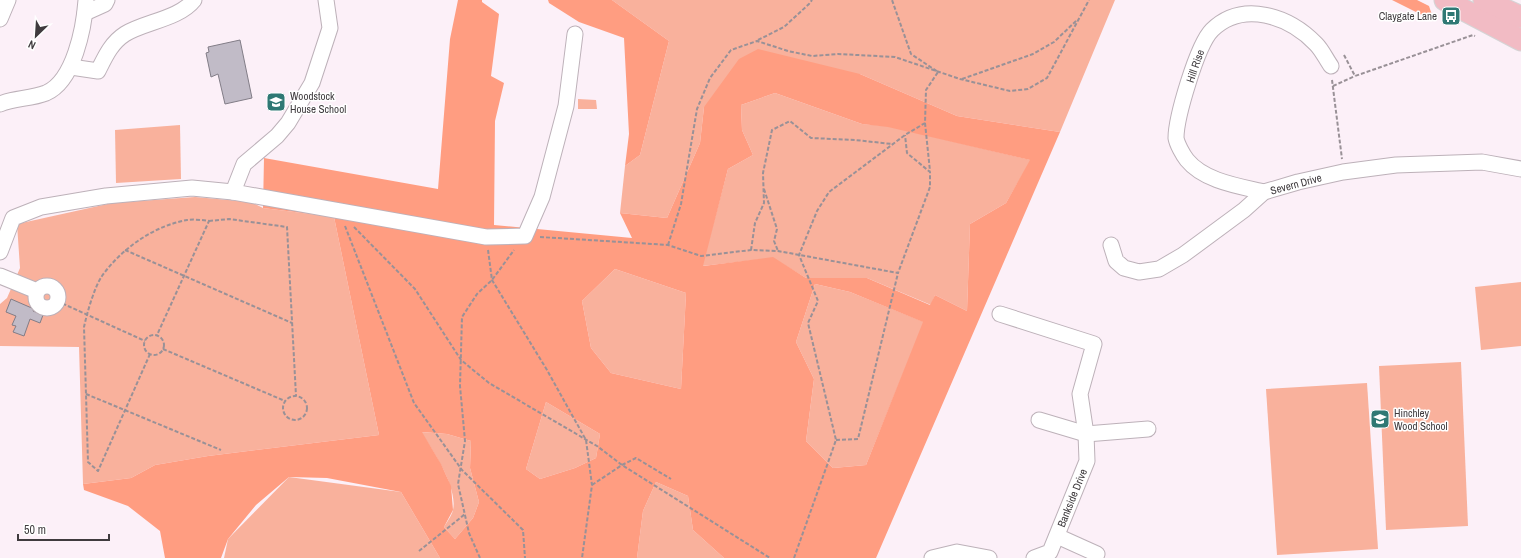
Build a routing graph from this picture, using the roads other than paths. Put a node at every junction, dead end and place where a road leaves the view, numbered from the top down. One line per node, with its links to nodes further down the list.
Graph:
1 (8, 0): 9 (street)
2 (108, 0): 7 (street)
3 (194, 0): 13 (street)
4 (326, 0): 16 (street)
5 (1445, 0): 11 (highway)
6 (1484, 0): 8 (highway)
7 (86, 7): 13 (street)
8 (1521, 17)
9 (0, 19)
10 (575, 34): 16 (street)
11 (1521, 40)
12 (1331, 66): 17 (street, Hill Rise)
13 (71, 67): 14 (street)
14 (0, 104)
15 (1521, 169): 17 (street, Severn Drive)
16 (234, 192): 19 (street)
17 (1264, 192): 18 (street, Severn Drive)
18 (1111, 245)
19 (0, 252)
20 (0, 276): 21 (street)
21 (57, 301)
22 (1000, 314): 25 (street)
23 (1040, 420): 25 (street)
24 (1148, 429): 25 (street)
25 (1086, 434): 26 (street, Bankside Drive)
26 (1057, 536): 27 (street, Bankside Drive); 30 (street, Bankside Drive)
27 (1097, 554)
28 (932, 558): 29 (street)
29 (989, 558)
30 (1034, 558)

